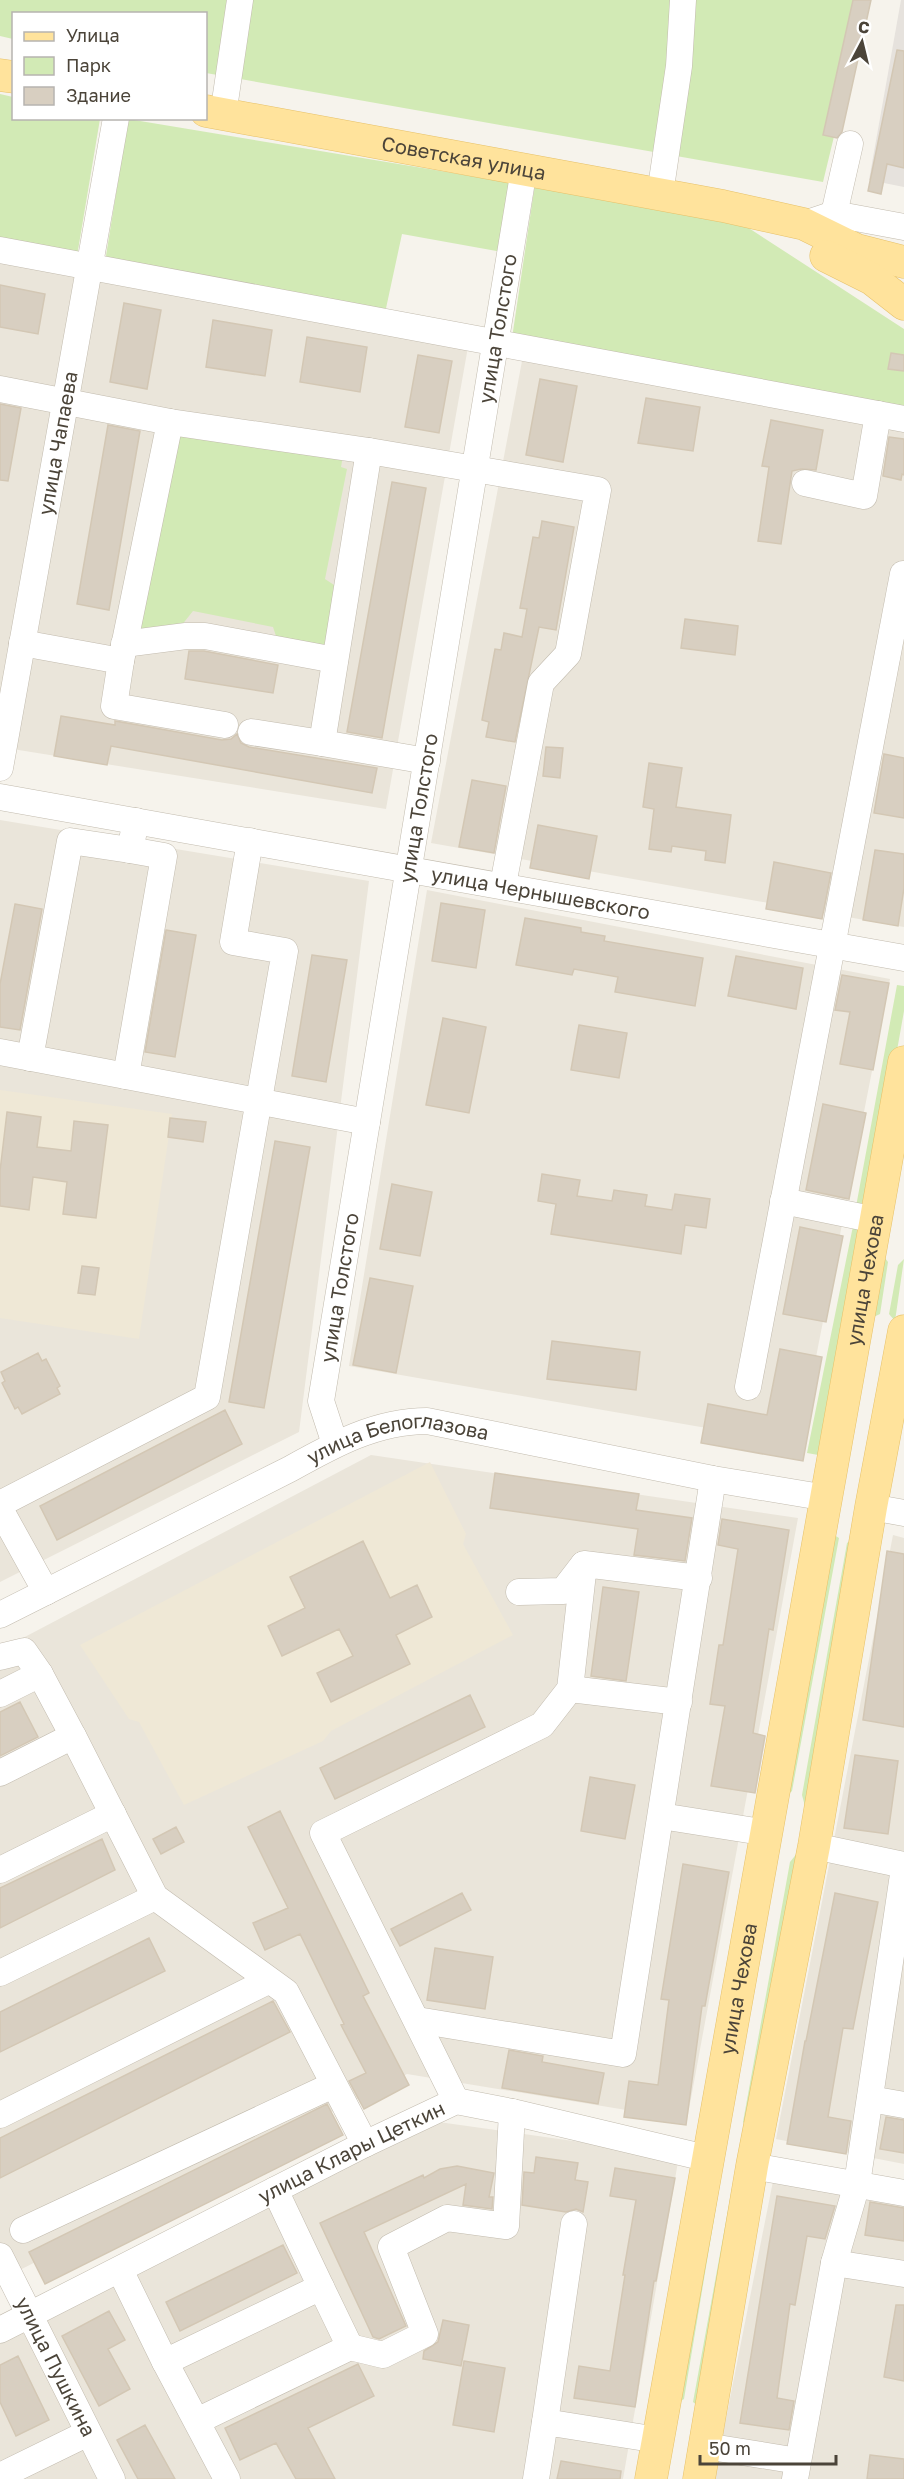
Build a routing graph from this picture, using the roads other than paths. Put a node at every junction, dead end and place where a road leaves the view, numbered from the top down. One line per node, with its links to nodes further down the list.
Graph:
1 (240, 0): 3 (street)
2 (683, 0): 7 (street)
3 (214, 113): 6 (main road, Советская улица)
4 (116, 120): 14 (street, улица Чапаева)
5 (850, 144): 9 (street)
6 (524, 169): 7 (main road, Советская улица); 16 (street, улица Толстого)
7 (660, 194): 8 (main road, Советская улица)
8 (723, 206): 10 (main road); 15 (main road)
9 (834, 214): 10 (street); 11 (street)
10 (804, 224): 13 (main road)
11 (904, 227)
12 (0, 250): 14 (street)
13 (904, 262)
14 (90, 266): 16 (street); 18 (street, улица Чапаева)
15 (904, 304)
16 (496, 342): 19 (street); 23 (street, улица Толстого)
17 (0, 388): 18 (street)
18 (65, 400): 21 (street); 26 (street, улица Чапаева)
19 (878, 414): 20 (street); 24 (street)
20 (904, 419)
21 (170, 422): 22 (street); 27 (street)
22 (369, 451): 23 (street); 28 (street)
23 (475, 468): 32 (street, улица Толстого); 39 (street)
24 (805, 483)
25 (903, 574): 40 (street)
26 (22, 643): 27 (street); 33 (street, улица Чапаева)
27 (123, 652): 28 (street); 29 (street)
28 (335, 660): 31 (street)
29 (225, 725)
30 (251, 732): 31 (street)
31 (322, 743): 32 (street)
32 (427, 761): 38 (street, улица Толстого)
33 (0, 768)
34 (0, 796): 35 (street, улица Чернышевского)
35 (136, 820): 36 (street, улица Чернышевского); 37 (street)
36 (249, 841): 38 (street, улица Чернышевского); 46 (street)
37 (130, 850): 43 (street); 45 (street)
38 (409, 869): 39 (street, улица Чернышевского); 47 (street, улица Толстого)
39 (503, 885): 40 (street, улица Чернышевского)
40 (832, 945): 41 (street, улица Чернышевского); 48 (street)
41 (904, 958)
42 (0, 1052): 43 (street)
43 (30, 1058): 45 (street)
44 (904, 1062): 49 (main road, улица Чехова)
45 (126, 1076): 46 (street)
46 (259, 1102): 47 (street); 55 (street)
47 (367, 1122): 52 (street, улица Толстого)
48 (783, 1201): 49 (street); 51 (street)
49 (876, 1220): 54 (main road, улица Чехова)
50 (904, 1331): 56 (main road)
51 (748, 1387)
52 (335, 1444): 53 (street, улица Белоглазова); 60 (street, улица Белоглазова)
53 (713, 1479): 54 (street, улица Белоглазова); 59 (street)
54 (827, 1498): 56 (main road); 72 (main road, улица Чехова)
55 (0, 1506): 60 (street)
56 (871, 1507): 57 (street); 73 (main road)
57 (904, 1512)
58 (584, 1564): 59 (street); 61 (street); 65 (street)
59 (699, 1578): 67 (street)
60 (46, 1592): 62 (street, улица Белоглазова)
61 (519, 1592)
62 (0, 1615)
63 (0, 1657): 64 (street)
64 (40, 1674): 66 (street); 68 (street)
65 (570, 1689): 67 (street); 79 (street)
66 (0, 1694)
67 (679, 1702): 71 (street)
68 (73, 1736): 69 (street); 70 (street)
69 (0, 1773)
70 (113, 1814): 75 (street); 76 (street)
71 (661, 1816): 72 (street); 79 (street)
72 (768, 1833): 87 (main road, улица Чехова)
73 (814, 1846): 74 (street); 88 (main road)
74 (904, 1866): 81 (street)
75 (0, 1870)
76 (155, 1897): 77 (street); 78 (street)
77 (0, 1972)
78 (268, 1981): 80 (street); 85 (street)
79 (417, 2020): 82 (street)
80 (333, 2085): 86 (street); 93 (street)
81 (870, 2099): 83 (street); 89 (street)
82 (456, 2101): 84 (street, улица Клары Цеткин); 86 (street, улица Клары Цеткин)
83 (904, 2105)
84 (512, 2112): 87 (street, улица Клары Цеткин); 101 (street)
85 (0, 2115)
86 (364, 2144): 90 (street, улица Клары Цеткин)
87 (710, 2159): 88 (main road, улица Клары Цеткин); 106 (main road, улица Чехова)
88 (752, 2166): 89 (street, улица Клары Цеткин); 107 (main road)
89 (857, 2184): 91 (street, улица Клары Цеткин); 95 (street)
90 (275, 2190): 96 (street, улица Клары Цеткин); 98 (street)
91 (904, 2193)
92 (574, 2224): 104 (street)
93 (23, 2230)
94 (0, 2256): 99 (street, улица Пушкина)
95 (834, 2263): 97 (street); 108 (street)
96 (120, 2270): 99 (street, улица Клары Цеткин); 102 (street)
97 (904, 2274)
98 (321, 2288): 101 (street); 102 (street)
99 (30, 2315): 100 (street, улица Клары Цеткин); 105 (street, улица Пушкина)
100 (0, 2330)
101 (350, 2347): 103 (street)
102 (165, 2362): 103 (street)
103 (196, 2421): 111 (street)
104 (545, 2422): 106 (street); 112 (street)
105 (88, 2433): 109 (street); 110 (street, улица Пушкина)
106 (658, 2440): 113 (main road, улица Чехова)
107 (705, 2446): 108 (street); 114 (main road)
108 (796, 2470)
109 (0, 2476)
110 (112, 2479)
111 (227, 2479)
112 (536, 2479)
113 (651, 2479)
114 (699, 2479)

